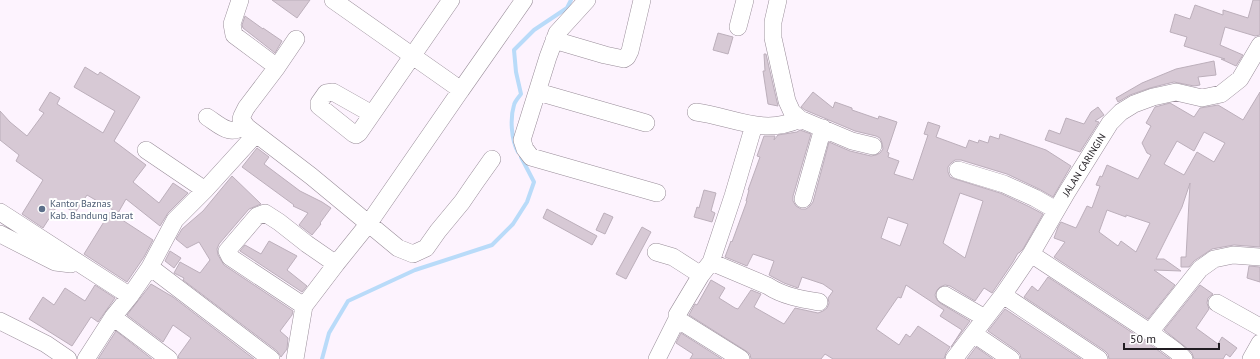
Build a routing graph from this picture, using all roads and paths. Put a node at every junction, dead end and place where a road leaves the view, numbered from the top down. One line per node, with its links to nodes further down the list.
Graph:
1 (240, 0): 14 (street)
2 (333, 0): 12 (street)
3 (451, 0): 12 (street)
4 (524, 0): 15 (street)
5 (587, 0): 11 (street)
6 (642, 0): 11 (street)
7 (745, 0): 9 (street)
8 (778, 0): 20 (street)
9 (738, 27)
10 (296, 39): 14 (street)
11 (554, 40): 16 (street)
12 (413, 56): 15 (street); 18 (street)
13 (1257, 56): 32 (street, JALAN CARINGIN)
14 (277, 67): 24 (street)
15 (461, 90): 34 (street)
16 (538, 92): 21 (street); 30 (street)
17 (696, 112): 22 (street)
18 (372, 114)
19 (207, 117): 24 (street)
20 (800, 119): 22 (street); 23 (street)
21 (646, 123)
22 (754, 125): 42 (street)
23 (823, 128): 25 (street); 31 (street)
24 (250, 130): 29 (street); 34 (street)
25 (873, 146)
26 (146, 150): 29 (street)
27 (492, 159): 34 (street)
28 (958, 170): 32 (street)
29 (205, 190): 41 (street)
30 (657, 193)
31 (803, 199)
32 (1056, 210): 37 (street, JALAN CARINGIN)
33 (0, 212): 39 (street)
34 (369, 223): 40 (street)
35 (0, 234): 39 (street)
36 (656, 252): 42 (street)
37 (1031, 254): 44 (street, JALAN CARINGIN); 54 (street)
38 (1260, 257): 54 (street)
39 (76, 262): 45 (street)
40 (336, 264): 48 (street); 48 (street)
41 (150, 267): 45 (street); 60 (street)
42 (706, 268): 46 (street); 51 (street)
43 (945, 295): 50 (street)
44 (1003, 295): 50 (street, JALAN CARINGIN); 66 (street)
45 (130, 296): 49 (street)
46 (819, 302)
47 (1217, 303): 53 (street)
48 (304, 306): 61 (street)
49 (113, 317): 58 (street); 59 (street)
50 (985, 318): 55 (street, JALAN CARINGIN)
51 (677, 319): 62 (street); 63 (street)
52 (0, 321): 57 (street)
53 (1260, 327)
54 (1151, 333): 67 (street)
55 (974, 334): 64 (street, JALAN CARINGIN); 65 (street)
56 (1260, 343): 68 (street)
57 (68, 359)
58 (86, 359)
59 (169, 359)
60 (271, 359)
61 (295, 359)
62 (657, 359)
63 (741, 359)
64 (954, 359)
65 (1011, 359)
66 (1099, 359)
67 (1184, 359)
68 (1251, 359)

